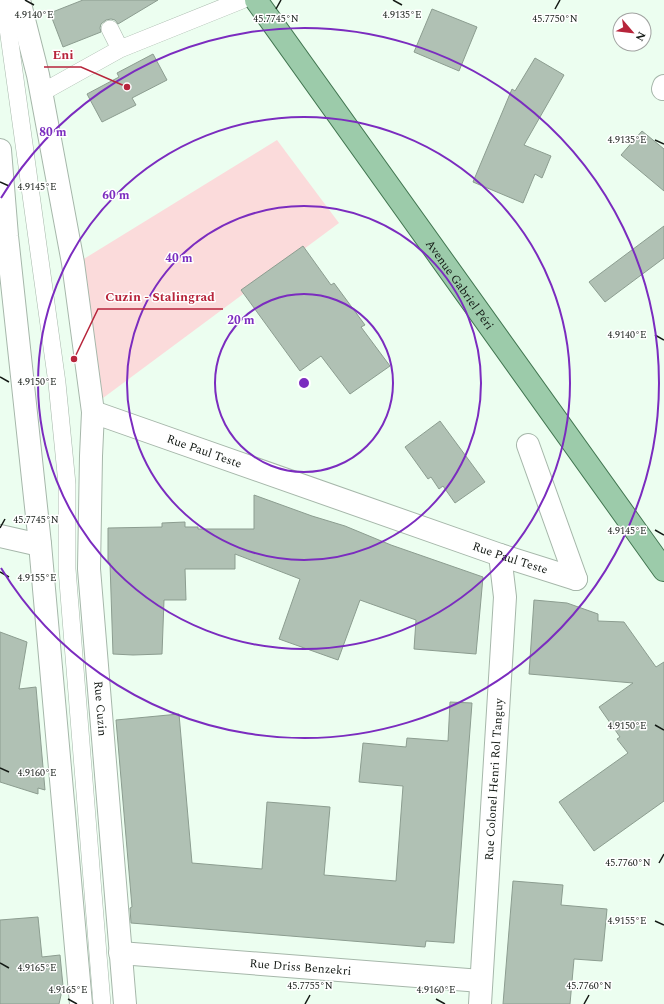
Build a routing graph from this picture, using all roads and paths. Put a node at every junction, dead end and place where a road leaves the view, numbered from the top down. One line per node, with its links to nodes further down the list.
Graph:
1 (1, 0): 19 (lane)
2 (20, 0): 7 (street)
3 (242, 0): 6 (lane)
4 (256, 0): 15 (main road, Avenue Gabriel Péri)
5 (110, 29): 6 (lane)
6 (120, 49): 7 (lane)
7 (41, 93): 10 (street)
8 (0, 150): 9 (street)
9 (4, 236): 13 (street)
10 (93, 412): 14 (street, Rue Paul Teste); 16 (street, Rue Cuzin)
11 (528, 445): 14 (street, Rue Paul Teste)
12 (0, 536): 13 (street)
13 (40, 544): 18 (street)
14 (500, 554): 17 (street, Rue Colonel Henri Rol Tanguy)
15 (664, 570)
16 (120, 954): 17 (street, Rue Driss Benzekri); 20 (street, Rue Cuzin)
17 (481, 981): 21 (street, Rue Colonel Henri Rol Tanguy)
18 (81, 1004)
19 (102, 1004)
20 (125, 1004)
21 (480, 1004)

